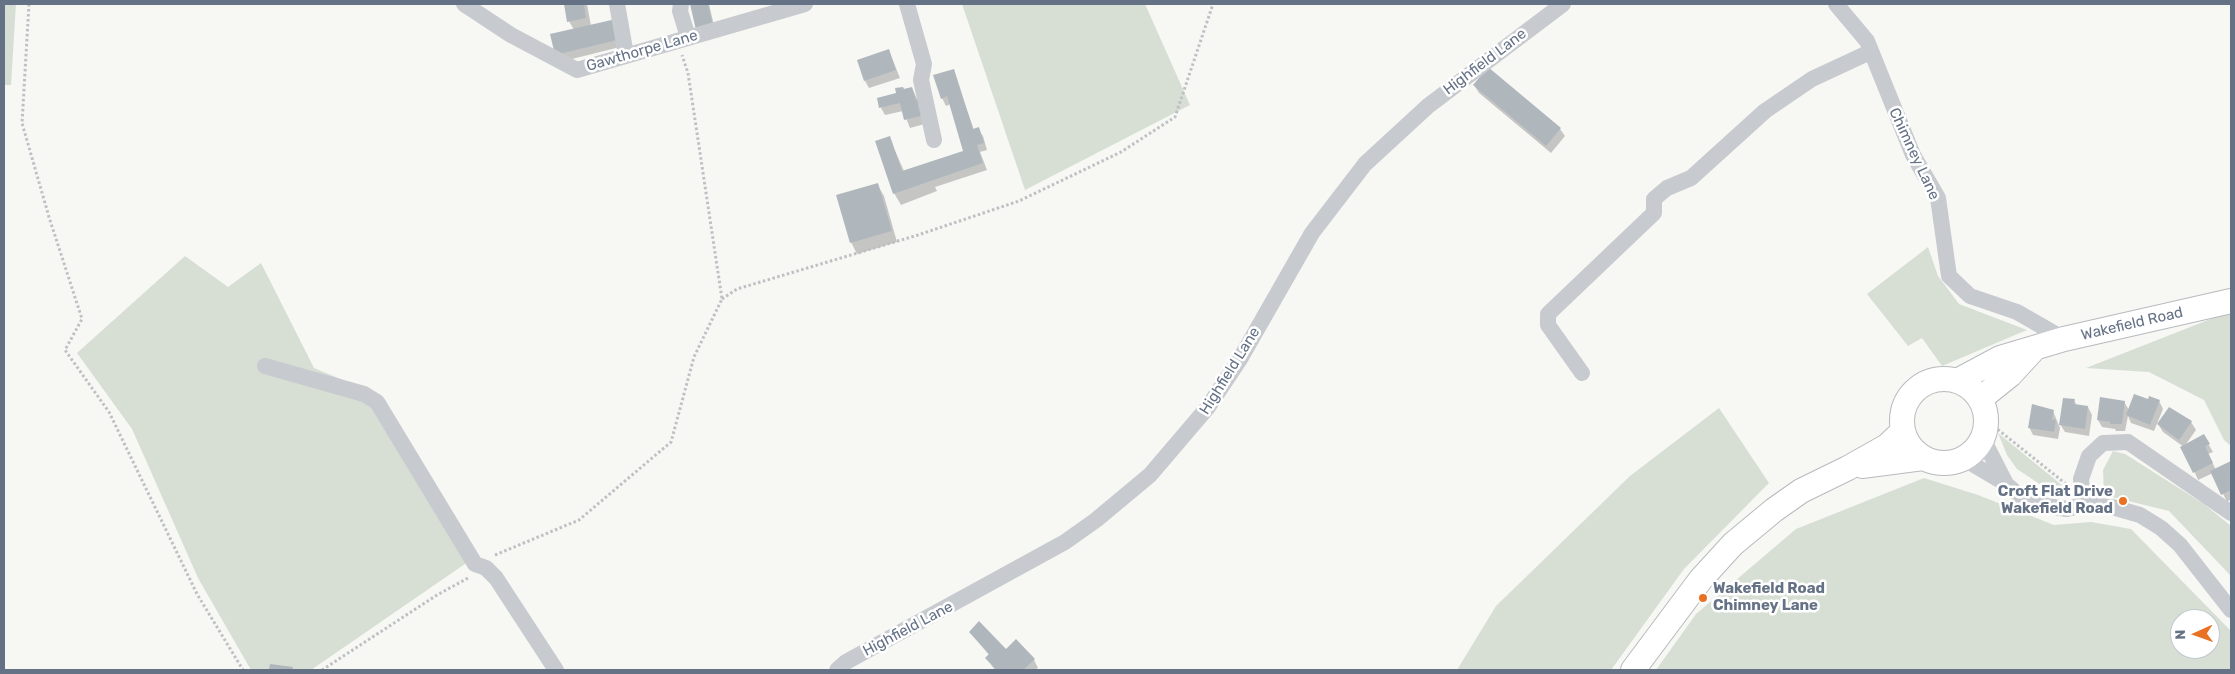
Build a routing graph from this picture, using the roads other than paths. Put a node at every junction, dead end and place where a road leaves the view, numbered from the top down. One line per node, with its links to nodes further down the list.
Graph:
1 (464, 4): 10 (street, Gawthorpe Lane)
2 (616, 4): 10 (street)
3 (681, 4): 8 (street)
4 (805, 4): 8 (street, Gawthorpe Lane)
5 (907, 4): 11 (street)
6 (1563, 4): 28 (street, Highfield Lane)
7 (1836, 4): 9 (street, Chimney Lane)
8 (683, 39): 10 (street, Gawthorpe Lane)
9 (1870, 52): 13 (street, Chimney Lane); 16 (street)
10 (626, 55)
11 (934, 140)
12 (2230, 304): 13 (highway, Wakefield Road)
13 (2064, 339): 14 (highway, Wakefield Road)
14 (2034, 349): 17 (highway, Wakefield Road); 18 (highway, Wakefield Road)
15 (265, 366): 27 (street)
16 (1582, 373)
17 (1957, 381): 18 (highway); 19 (highway, Wakefield Road)
18 (1983, 419): 21 (highway, Wakefield Road); 23 (street)
19 (1903, 431): 20 (highway); 22 (highway)
20 (1923, 458): 21 (highway); 22 (highway)
21 (1964, 459): 23 (street)
22 (1848, 468): 29 (highway)
23 (2006, 484): 24 (street)
24 (2082, 501): 25 (street); 26 (street)
25 (2231, 512)
26 (2231, 610)
27 (556, 670)
28 (837, 670)
29 (1632, 670)

